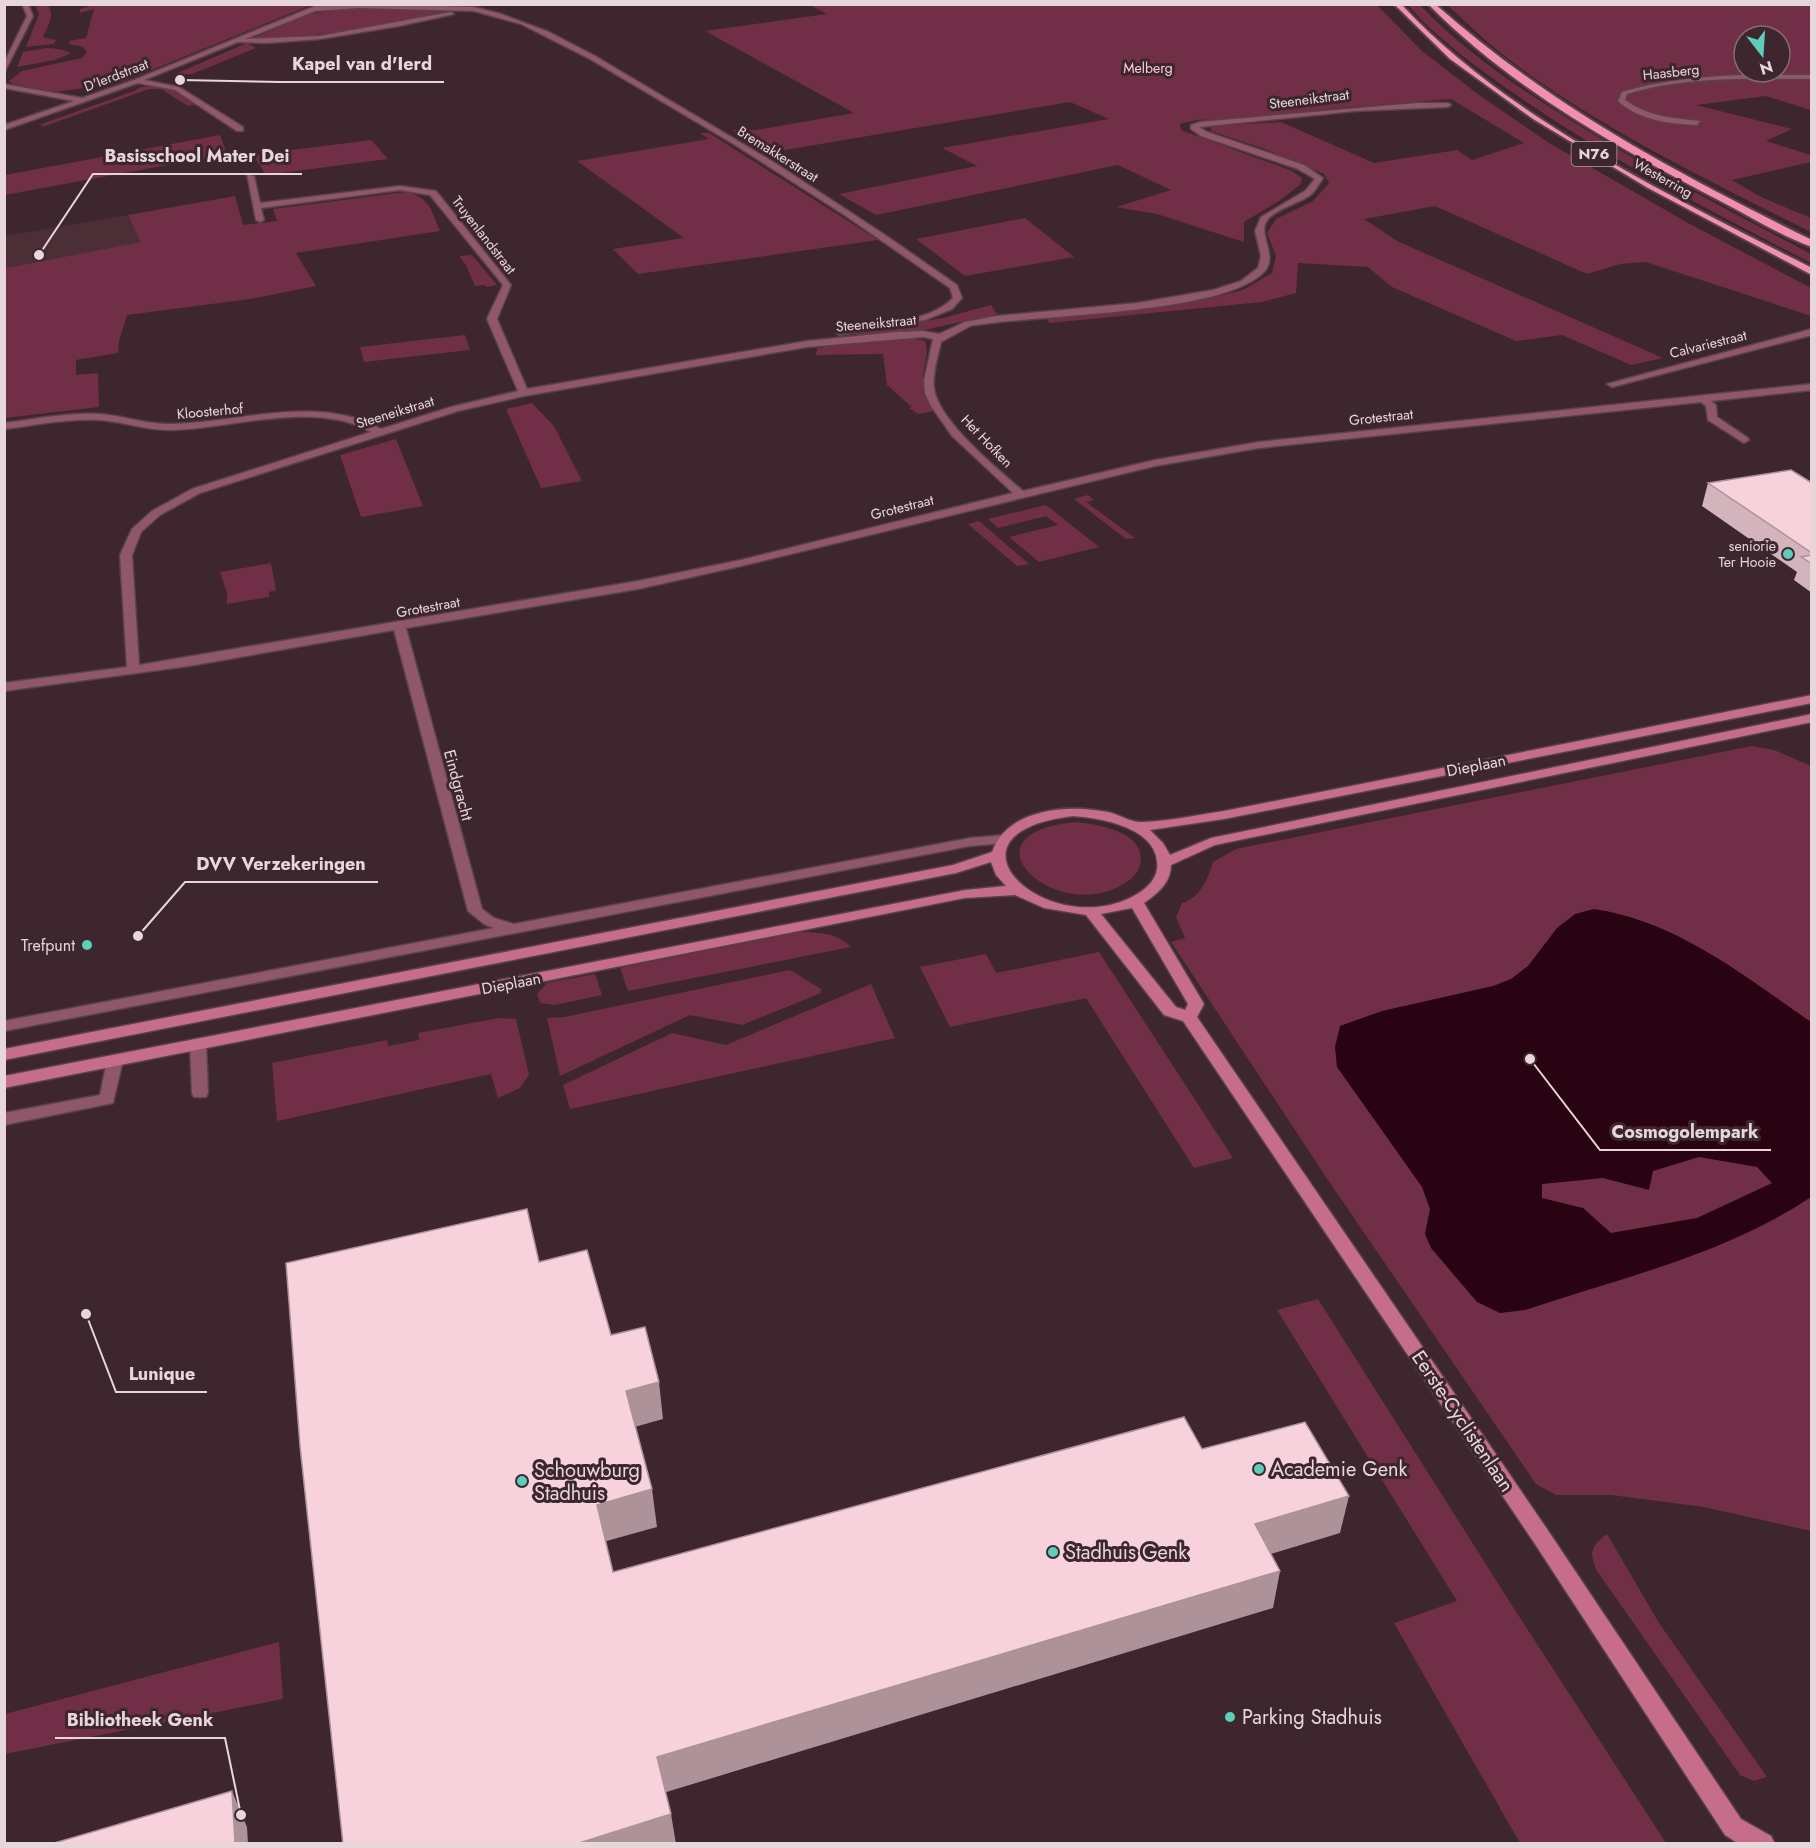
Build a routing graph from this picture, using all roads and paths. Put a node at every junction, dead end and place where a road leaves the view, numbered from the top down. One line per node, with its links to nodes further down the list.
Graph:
1 (25, 4): 11 (street)
2 (324, 4): 7 (street, D'Ierdstraat)
3 (499, 4): 8 (street)
4 (1397, 4): 24 (highway, Westerring / N76)
5 (1431, 4): 23 (highway, Westerring / N76)
6 (417, 5): 7 (street, Bremakkerstraat); 8 (street, Bremakkerstraat)
7 (313, 9): 10 (street, D'Ierdstraat)
8 (474, 9): 27 (street, Bremakkerstraat)
9 (452, 14): 10 (street, D'Ierdstraat)
10 (235, 41): 13 (street, D'Ierdstraat)
11 (4, 71)
12 (1812, 77): 17 (street, Haasberg)
13 (136, 81): 15 (street, D'Ierdstraat); 19 (street)
14 (4, 86): 15 (street)
15 (84, 101): 18 (street, D'Ierdstraat)
16 (1448, 105): 26 (street, Steeneikstraat)
17 (1697, 123)
18 (4, 128)
19 (240, 129)
20 (250, 176): 21 (street)
21 (257, 206): 22 (street); 30 (street, Truyenlandstraat)
22 (260, 219)
23 (1812, 244)
24 (1812, 272)
25 (1812, 332): 28 (street, Calvariestraat)
26 (940, 337): 27 (street, Steeneikstraat); 35 (street, Het Hofken)
27 (807, 344): 30 (street, Steeneikstraat)
28 (1612, 384)
29 (1812, 387): 31 (street, Grotestraat)
30 (524, 393): 33 (street, Steeneikstraat)
31 (1702, 399): 34 (street); 35 (street, Grotestraat)
32 (4, 426): 33 (street, Kloosterhof)
33 (378, 432): 37 (street, Steeneikstraat)
34 (1744, 440)
35 (1020, 494): 36 (street, Grotestraat)
36 (399, 627): 37 (street, Grotestraat); 48 (street, Eindgracht)
37 (133, 668): 38 (street, Grotestraat)
38 (4, 687)
39 (1812, 699): 41 (main road, Dieplaan)
40 (1812, 718): 44 (main road, Dieplaan)
41 (1139, 827): 42 (main road, Dieplaan); 44 (main road, Dieplaan)
42 (1005, 839): 43 (main road, Dieplaan); 48 (street)
43 (998, 855): 45 (main road, Dieplaan); 52 (main road, Dieplaan)
44 (1166, 862): 46 (main road, Dieplaan)
45 (1018, 891): 47 (main road, Dieplaan); 51 (main road, Dieplaan)
46 (1135, 901): 47 (main road, Dieplaan); 49 (main road)
47 (1090, 910): 49 (main road, Eerste-Cyclistenlaan)
48 (513, 929): 50 (street)
49 (1189, 1017): 57 (main road, Eerste-Cyclistenlaan)
50 (4, 1026)
51 (198, 1044): 53 (main road, Dieplaan); 55 (street)
52 (4, 1055)
53 (115, 1060): 54 (main road, Dieplaan); 56 (street)
54 (4, 1082)
55 (200, 1093)
56 (4, 1119)
57 (1733, 1835): 58 (main road, Eerste-Cyclistenlaan)
58 (1763, 1844)

